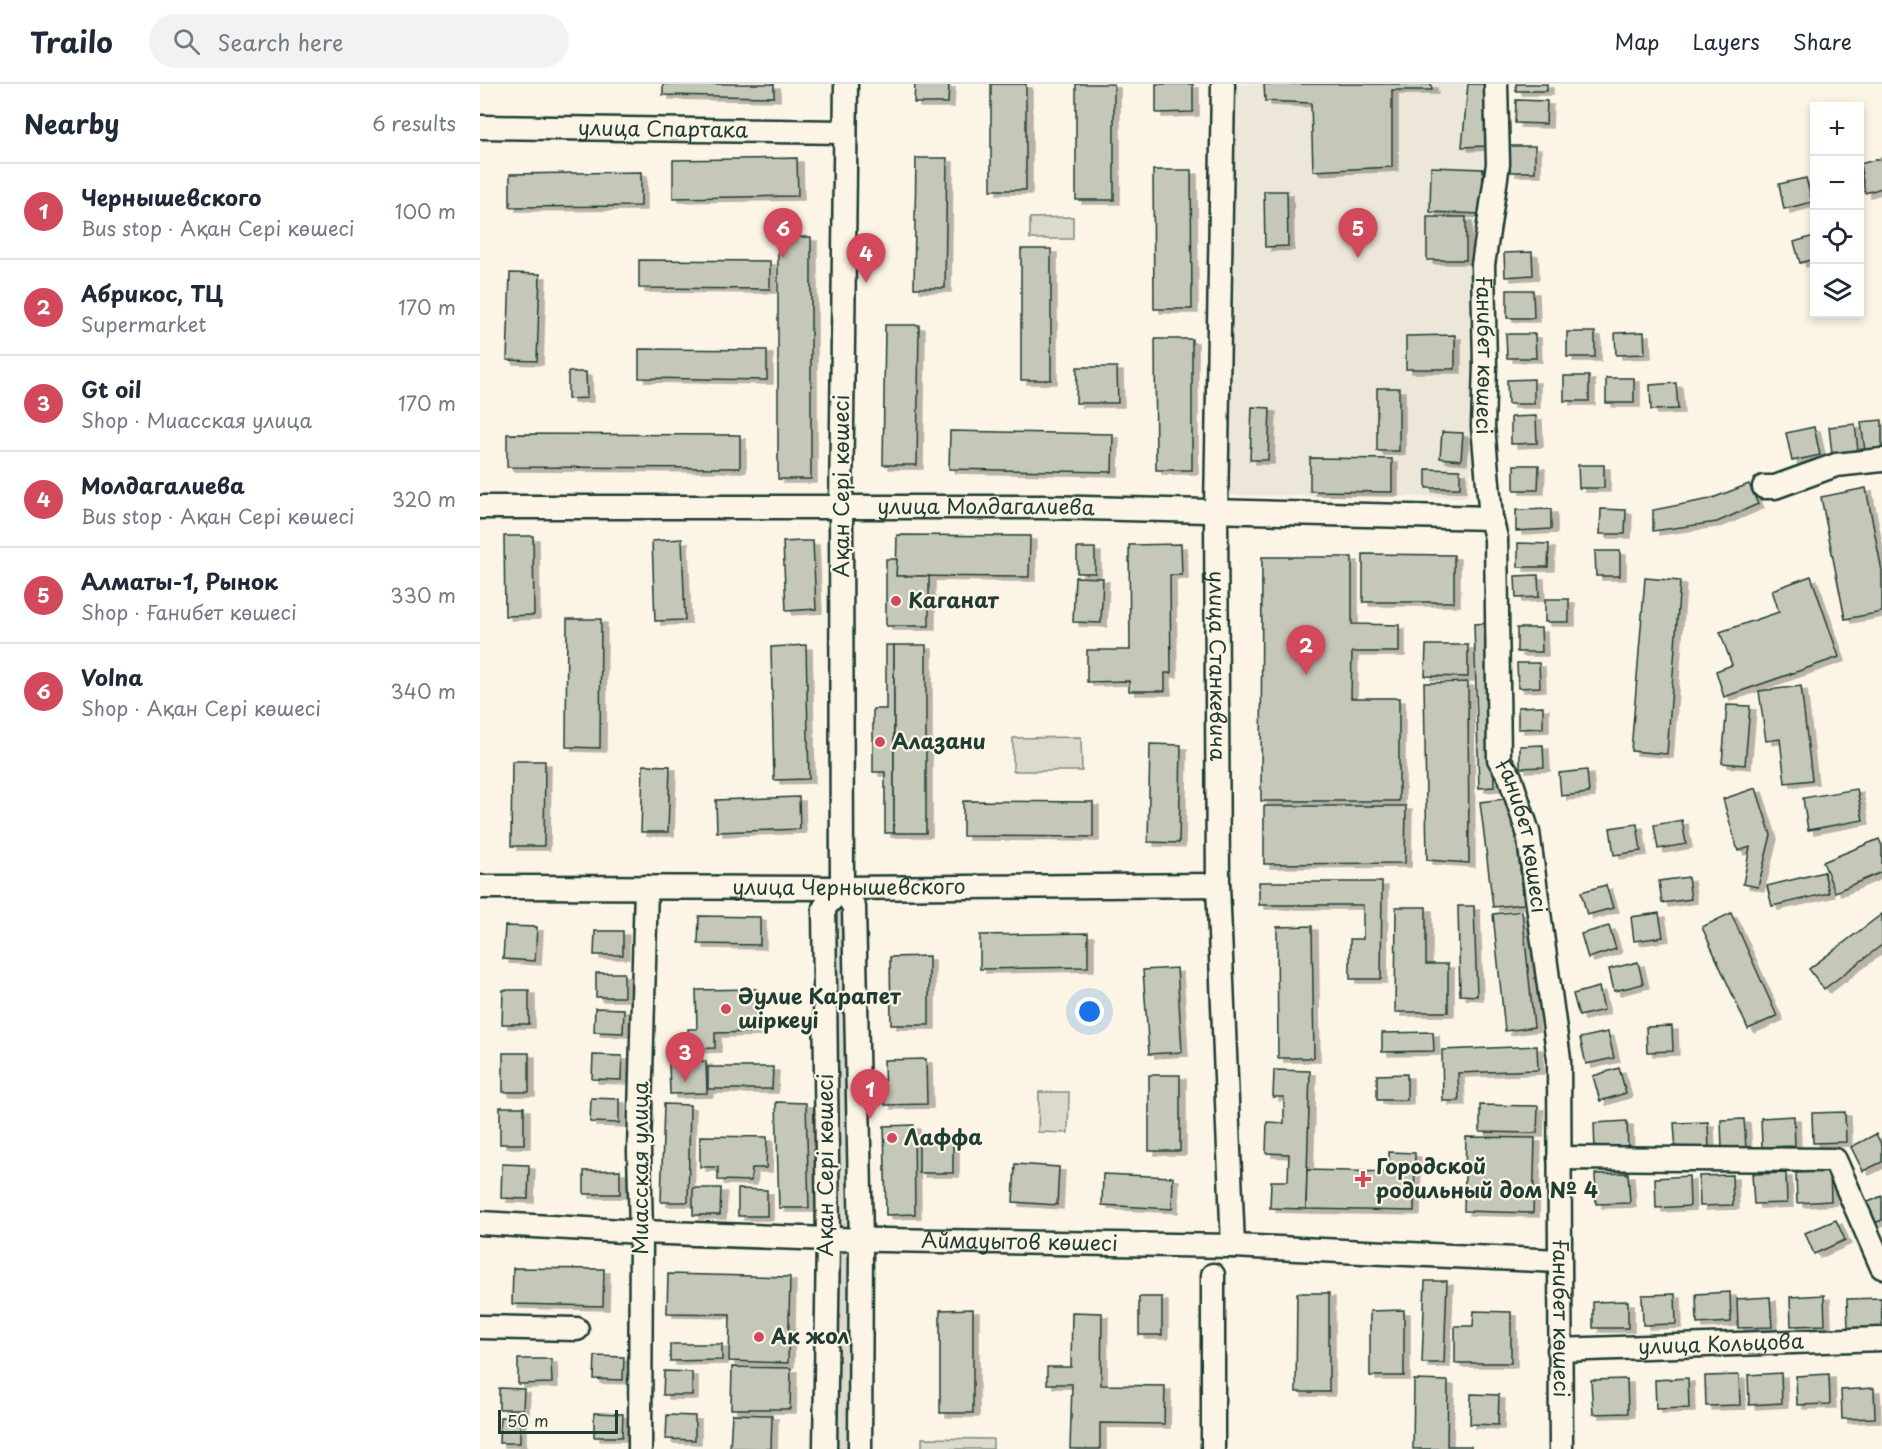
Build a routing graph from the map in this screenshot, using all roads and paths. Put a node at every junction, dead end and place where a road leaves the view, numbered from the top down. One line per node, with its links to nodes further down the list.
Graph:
1 (846, 84): 5 (street, Ақан Сері көшесі)
2 (1222, 84): 10 (street, улица Станкевича)
3 (1496, 84): 11 (street, Ғанибет көшесі)
4 (480, 127): 5 (street, улица Спартака)
5 (845, 132): 9 (street, Ақан Сері көшесі)
6 (1882, 460): 7 (street)
7 (1764, 487)
8 (480, 507): 9 (street, улица Молдагалиева)
9 (841, 507): 10 (street, улица Молдагалиева); 15 (street, Ақан Сері көшесі)
10 (1216, 511): 11 (street, улица Молдагалиева); 12 (street, улица Станкевича)
11 (1491, 518): 16 (street, Ғанибет көшесі)
12 (1218, 885): 15 (street, улица Чернышевского); 21 (street, улица Станкевича)
13 (480, 887): 14 (street, улица Чернышевского)
14 (646, 887): 15 (street, улица Чернышевского); 18 (street, Миасская улица)
15 (842, 888): 19 (street, Ақан Сері көшесі); 20 (street, Ақан Сері көшесі)
16 (1559, 1158): 22 (street, Ғанибет көшесі); 23 (street)
17 (480, 1223): 18 (street, Аймауытов көшесі)
18 (641, 1232): 19 (street, Аймауытов көшесі); 29 (street, Миасская улица)
19 (828, 1239): 20 (street, Аймауытов көшесі); 30 (street, Ақан Сері көшесі)
20 (861, 1240): 21 (street, Аймауытов көшесі); 31 (street, Ақан Сері көшесі)
21 (1233, 1246): 22 (street, Аймауытов көшесі)
22 (1559, 1261): 28 (street, Ғанибет көшесі)
23 (1882, 1267)
24 (1213, 1275): 32 (street)
25 (480, 1327): 26 (street)
26 (577, 1329)
27 (1882, 1339): 28 (street, улица Кольцова)
28 (1559, 1350): 33 (street, Ғанибет көшесі)
29 (640, 1449)
30 (825, 1449)
31 (860, 1449)
32 (1213, 1449)
33 (1561, 1449)

